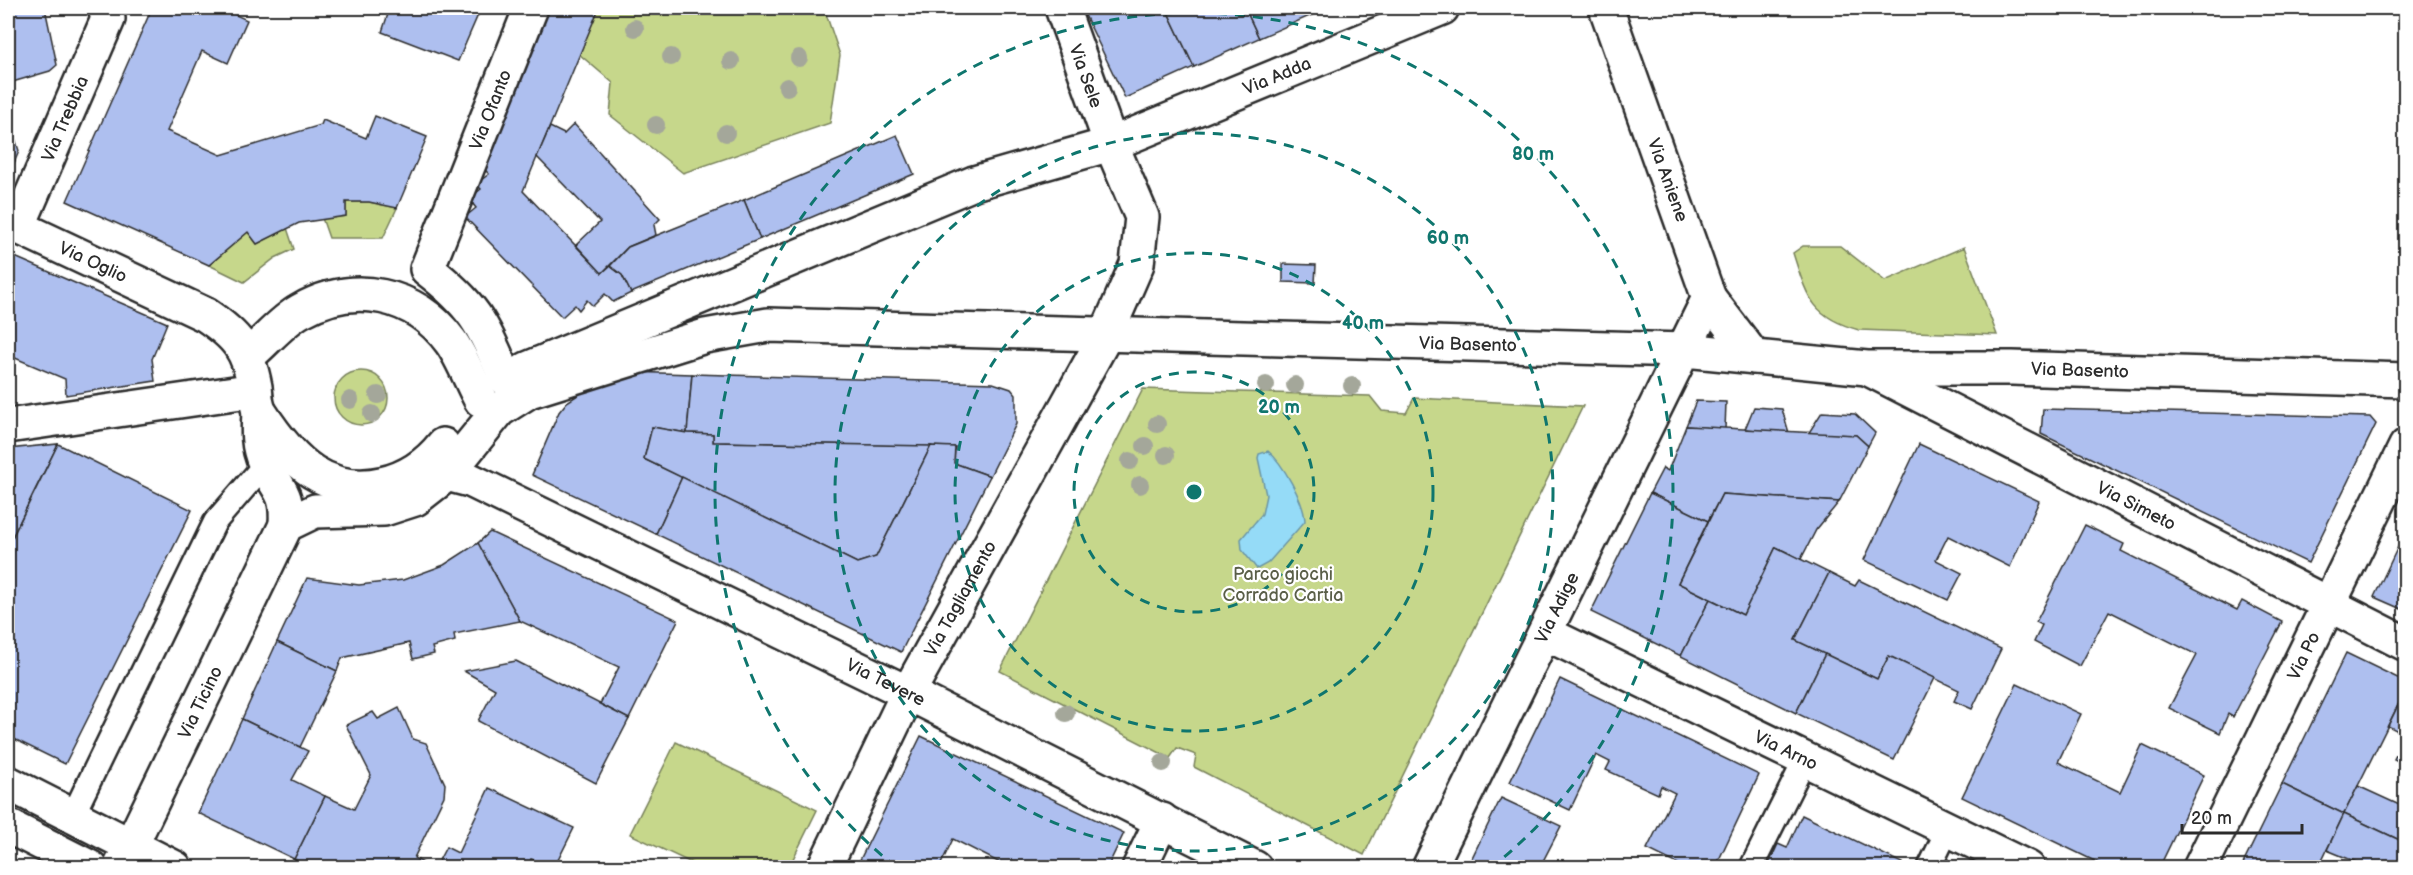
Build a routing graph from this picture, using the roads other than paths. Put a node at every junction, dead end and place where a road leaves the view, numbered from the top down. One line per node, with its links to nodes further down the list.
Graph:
1 (105, 8): 7 (street, Via Trebbia)
2 (531, 8): 16 (street, Via Ofanto)
3 (1062, 8): 6 (street, Via Sele)
4 (1439, 8): 6 (street, Via Adda)
5 (1606, 8): 9 (street, Via Aniene)
6 (1111, 144): 8 (street, Via Adda); 11 (street, Via Sele)
7 (13, 225): 13 (street, Via Oglio)
8 (743, 279): 10 (street); 16 (street, Via Adda)
9 (1709, 298): 12 (street); 14 (street, Via Aniene)
10 (746, 328): 11 (street, Via Basento); 23 (street, Via Basento)
11 (1106, 336): 12 (street, Via Basento); 28 (street, Via Tagliamento)
12 (1685, 350): 14 (street, Via Basento); 26 (street, Via Adige)
13 (248, 356): 18 (street); 19 (street)
14 (1754, 357): 15 (street, Via Basento)
15 (1867, 368): 17 (street, Via Basento); 25 (street, Via Simeto)
16 (506, 379): 18 (street, Via Adda)
17 (2406, 380)
18 (481, 400): 19 (street)
19 (257, 401): 20 (street); 22 (street)
20 (8, 426)
21 (2406, 446): 25 (street, Via Po)
22 (265, 464): 24 (street); 31 (lane)
23 (447, 474): 24 (street, Via Basento); 28 (street, Via Tevere)
24 (286, 525): 35 (street, Via Ticino)
25 (2328, 605): 27 (street, Via Simeto); 45 (street, Via Po)
26 (1545, 633): 29 (street, Via Arno); 41 (street, Via Adige)
27 (2406, 644)
28 (909, 693): 32 (street, Via Tevere); 38 (street, Via Tagliamento)
29 (1805, 760): 34 (street, Via Arno); 42 (lane)
30 (8, 783): 31 (street)
31 (73, 815): 35 (street)
32 (1162, 820): 39 (street); 40 (street, Via Tevere)
33 (8, 826): 36 (street)
34 (1948, 829): 43 (lane); 44 (street, Via Arno)
35 (126, 856): 37 (street)
36 (91, 867)
37 (175, 867)
38 (824, 867)
39 (1139, 867)
40 (1255, 867)
41 (1429, 867)
42 (1751, 867)
43 (1929, 867)
44 (2028, 867)
45 (2200, 867)

